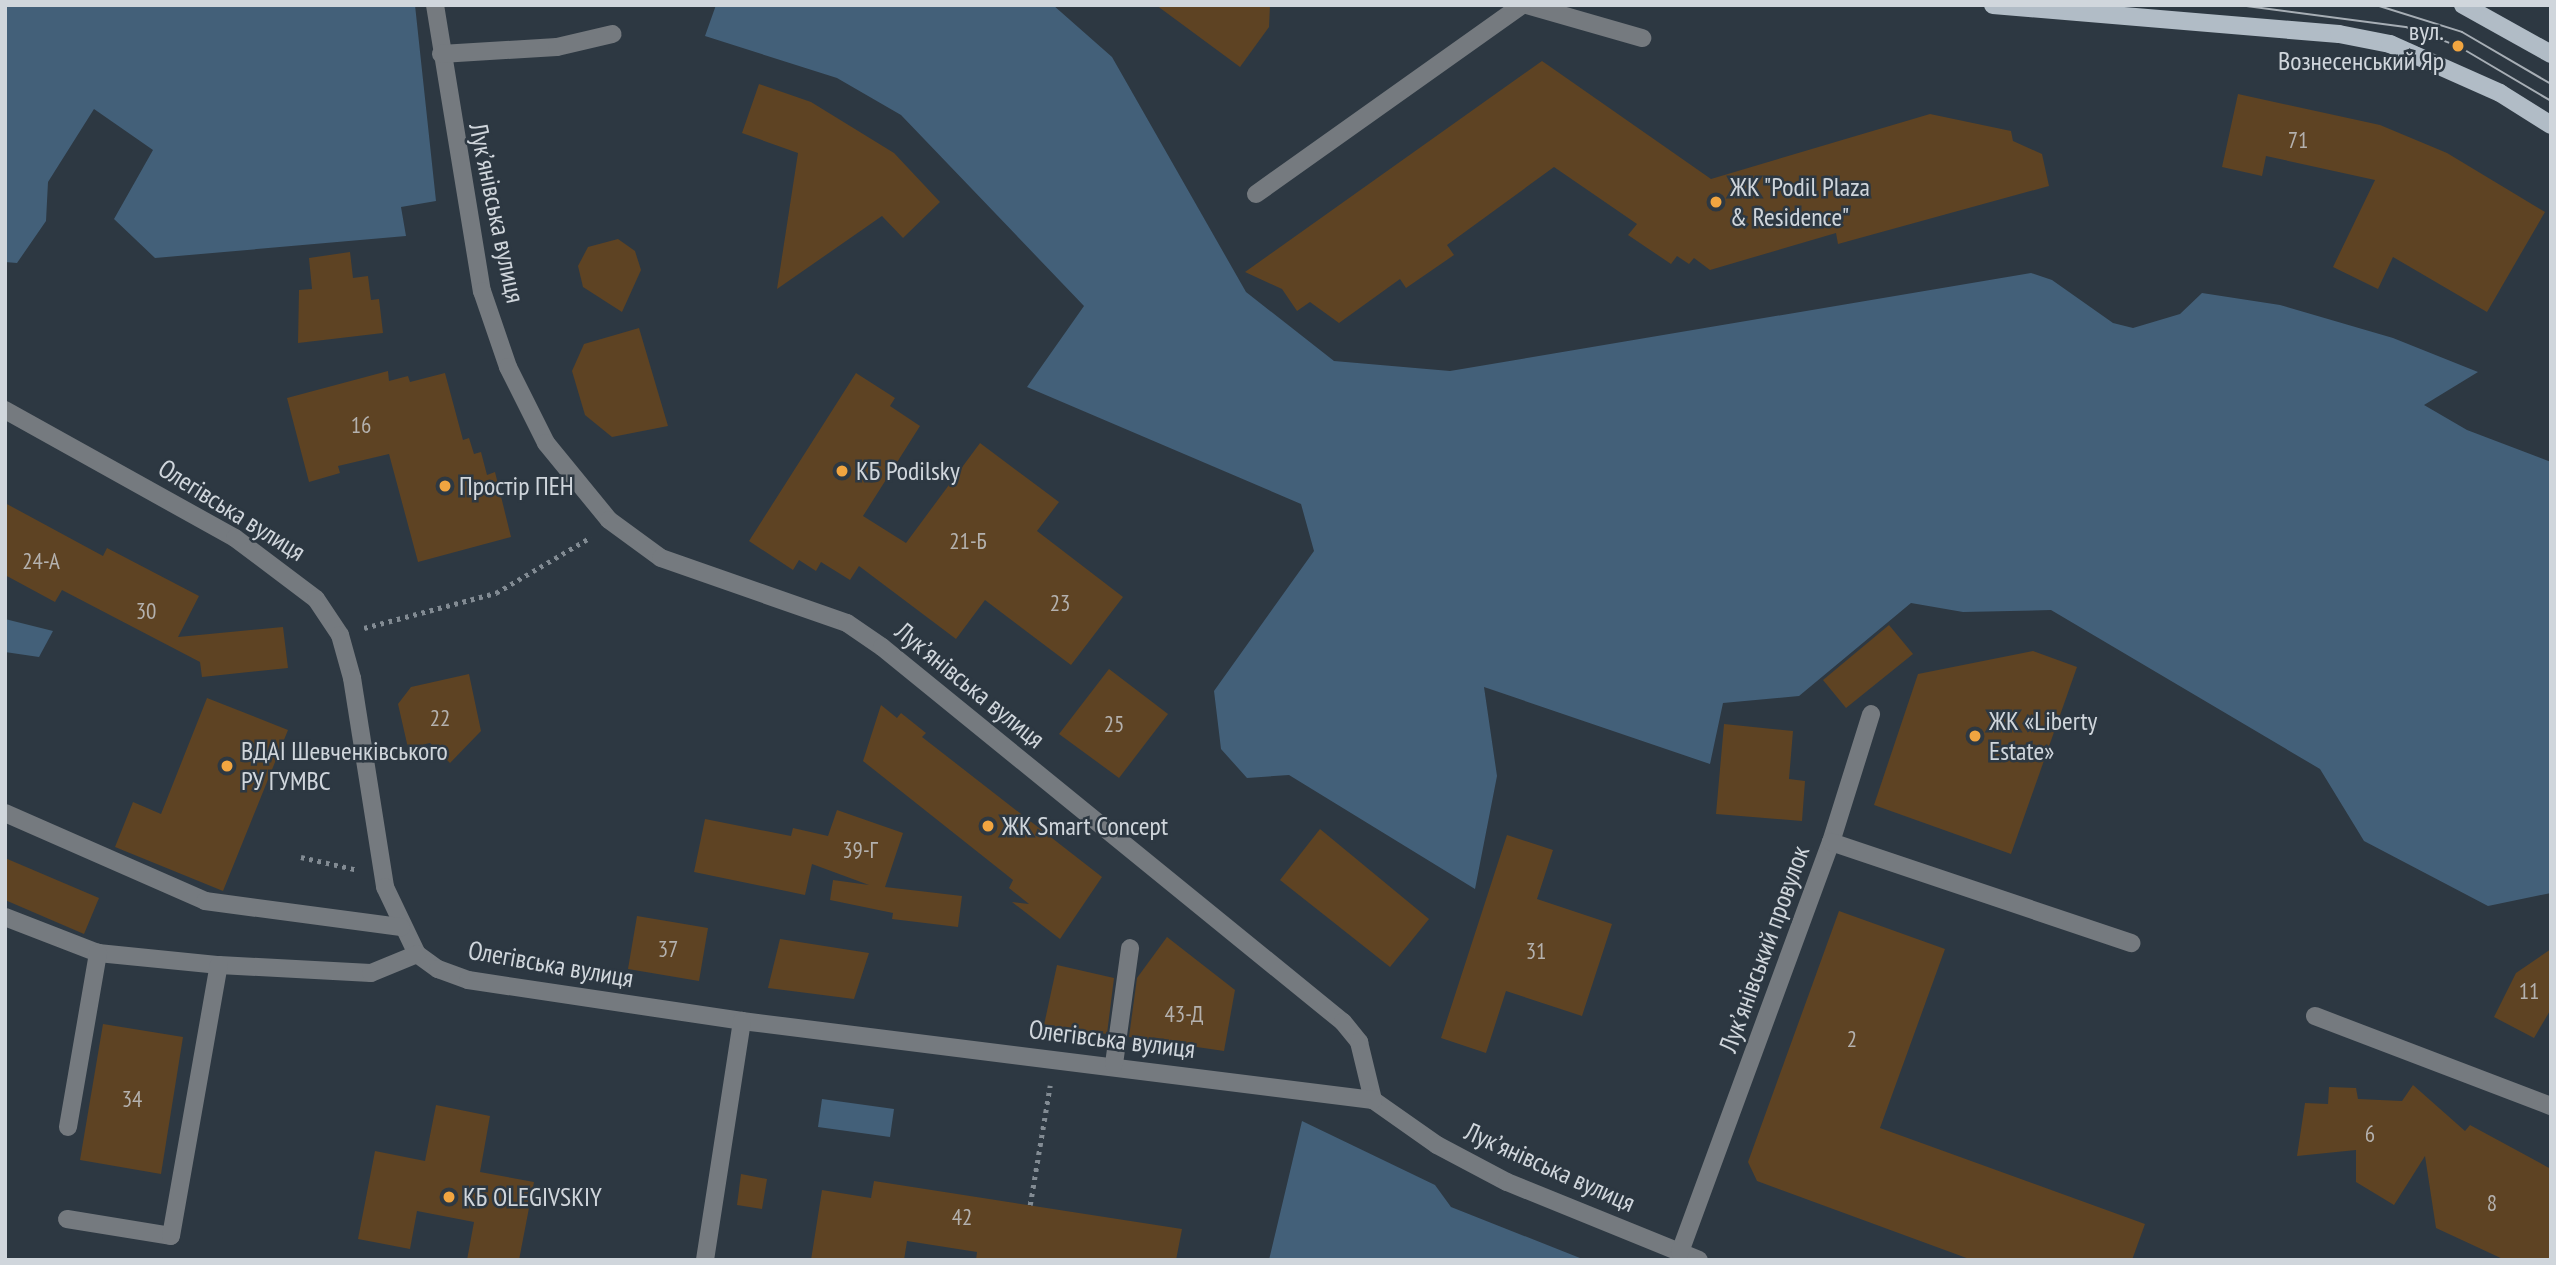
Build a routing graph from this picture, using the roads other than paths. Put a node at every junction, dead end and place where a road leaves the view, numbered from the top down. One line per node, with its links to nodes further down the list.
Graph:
1 (435, 5): 7 (street, Лукʼянівська вулиця)
2 (1525, 5): 6 (street); 10 (street)
3 (1993, 5): 9 (main road)
4 (2463, 5): 8 (main road)
5 (613, 34): 7 (street)
6 (1642, 38)
7 (441, 54): 25 (street, Лукʼянівська вулиця)
8 (2551, 54)
9 (2551, 125)
10 (1256, 194)
11 (5, 410): 16 (street, Олегівська вулиця)
12 (1871, 714): 14 (street)
13 (5, 813): 16 (street)
14 (1830, 842): 17 (street, Лукʼянівський провулок); 29 (street, Лукʼянівський провулок)
15 (5, 917): 19 (street)
16 (401, 927): 20 (street, Олегівська вулиця)
17 (2131, 943)
18 (1129, 948): 24 (street)
19 (98, 953): 21 (street); 27 (street)
20 (417, 954): 21 (street); 23 (street, Олегівська вулиця)
21 (219, 965): 28 (street)
22 (2315, 1016): 26 (street)
23 (742, 1021): 24 (street, Олегівська вулиця); 30 (street)
24 (1114, 1065): 25 (street, Олегівська вулиця)
25 (1373, 1100): 29 (street, Лукʼянівська вулиця)
26 (2551, 1106)
27 (68, 1127)
28 (68, 1219)
29 (1680, 1252): 31 (street, Лукʼянівська вулиця)
30 (705, 1260)
31 (1699, 1260)

